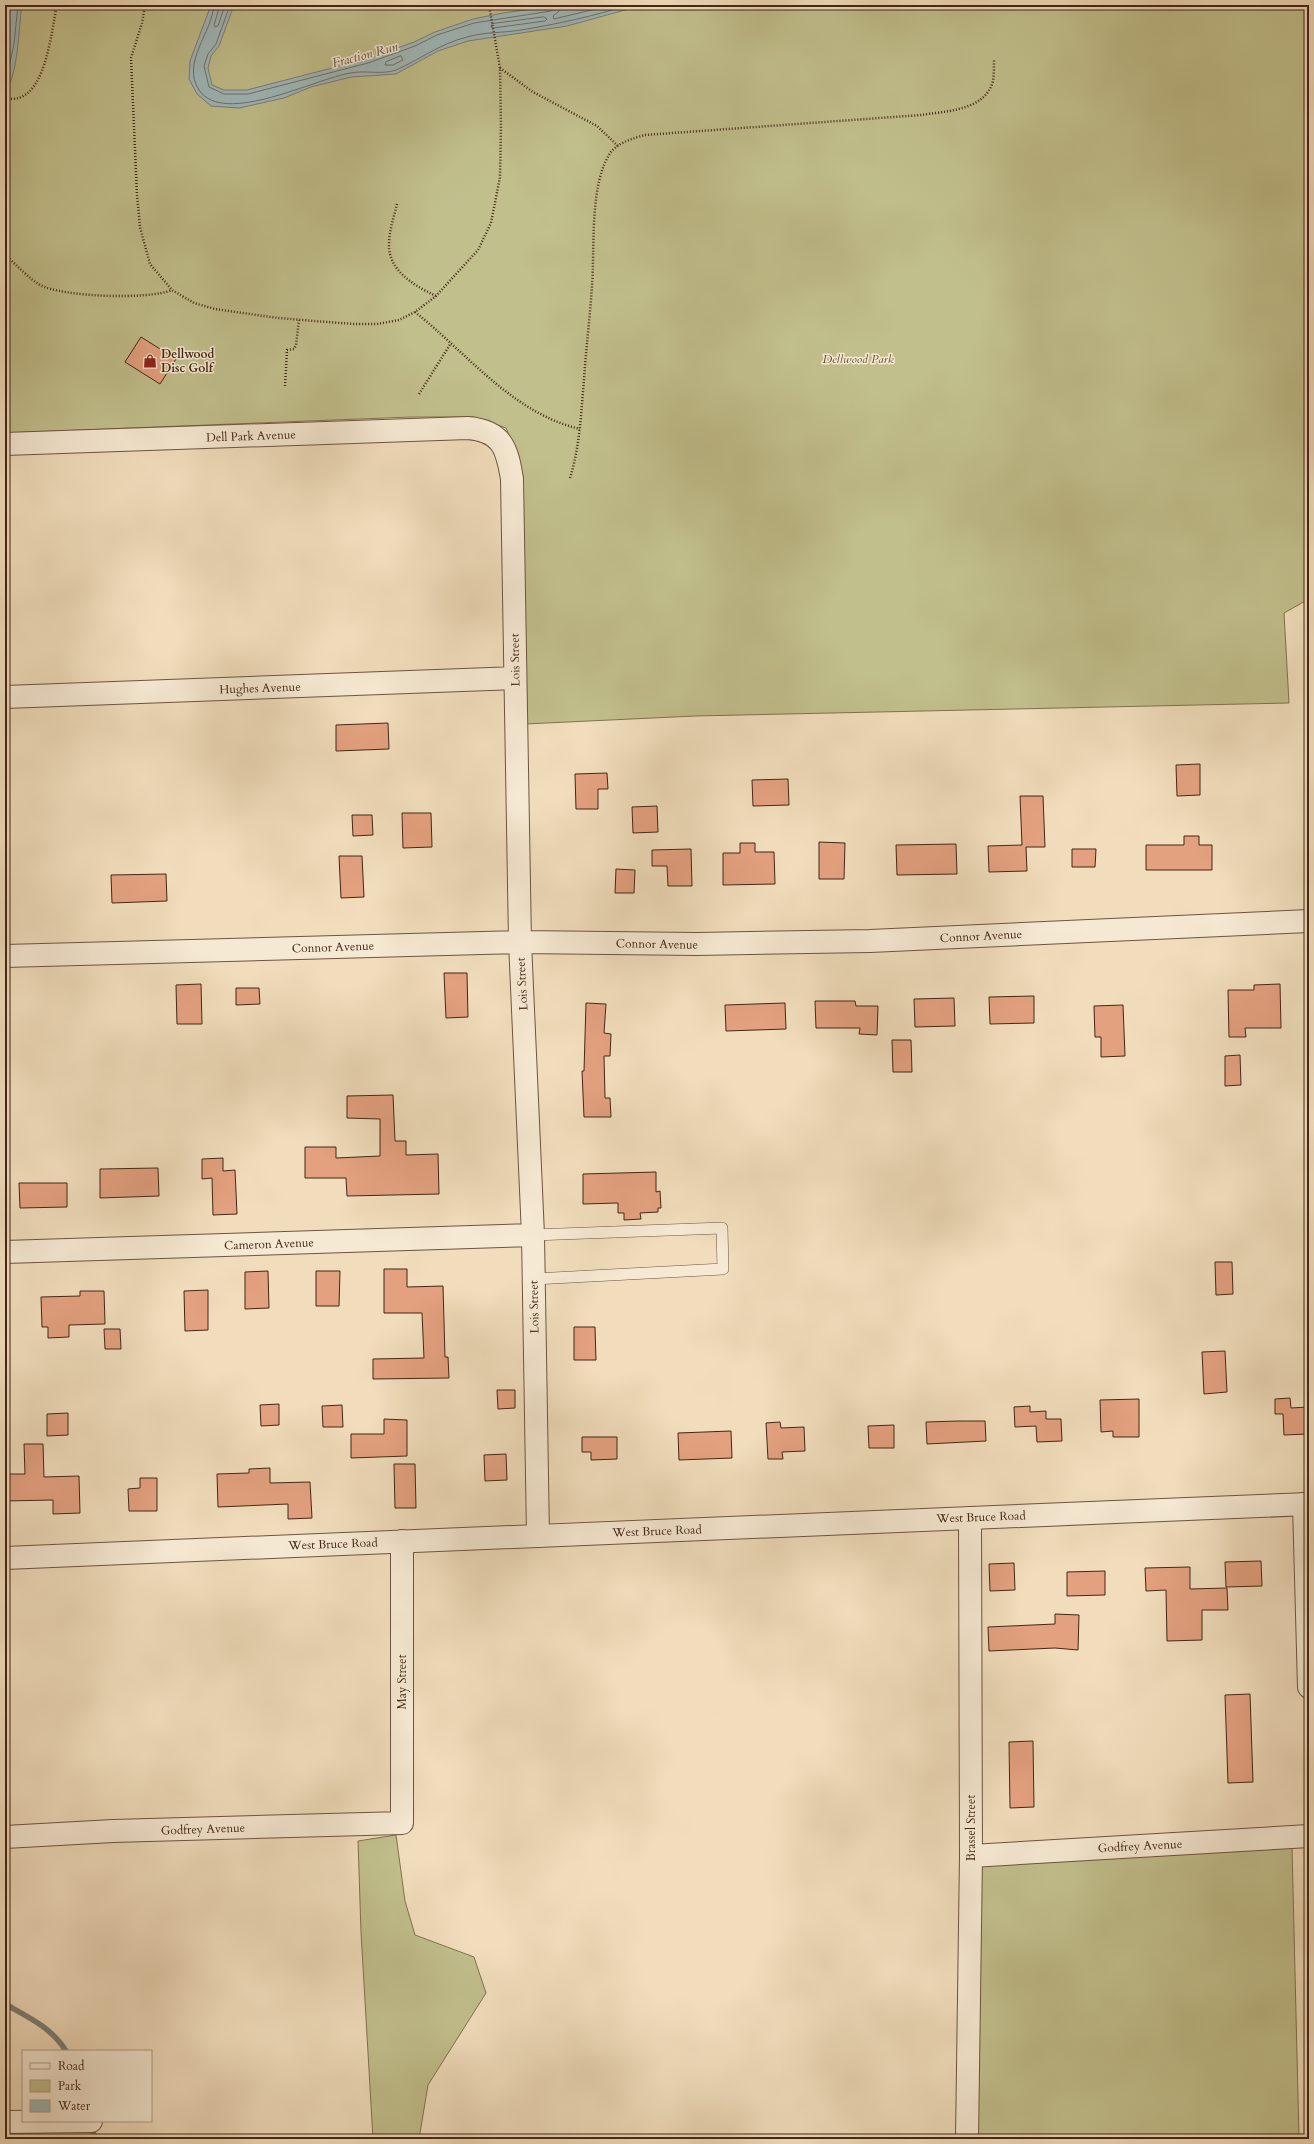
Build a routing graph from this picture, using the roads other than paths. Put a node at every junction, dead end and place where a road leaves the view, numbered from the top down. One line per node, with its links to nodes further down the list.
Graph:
1 (494, 436): 2 (street, Dell Park Avenue); 3 (street, Lois Street)
2 (5, 444)
3 (515, 678): 4 (street, Hughes Avenue); 6 (street, Lois Street)
4 (5, 697)
5 (1309, 921): 6 (street, Connor Avenue)
6 (520, 942): 7 (street, Connor Avenue); 8 (street, Lois Street)
7 (5, 956)
8 (533, 1235): 9 (street, Cameron Avenue); 10 (street, Lois Street); 10 (lane)
9 (5, 1252)
10 (534, 1279): 13 (street, Lois Street)
11 (1307, 1504): 12 (street, West Bruce Road); 16 (street)
12 (970, 1518): 13 (street, West Bruce Road); 20 (street, Brassel Street)
13 (538, 1536): 14 (street, West Bruce Road)
14 (402, 1542): 15 (street, West Bruce Road); 17 (street, May Street)
15 (5, 1558)
16 (1309, 1687)
17 (402, 1823): 19 (street, Godfrey Avenue)
18 (1309, 1836): 20 (street, Godfrey Avenue)
19 (5, 1837)
20 (971, 1856): 23 (street, Brassel Street)
21 (5, 2122): 22 (street)
22 (22, 2122)
23 (967, 2139)

